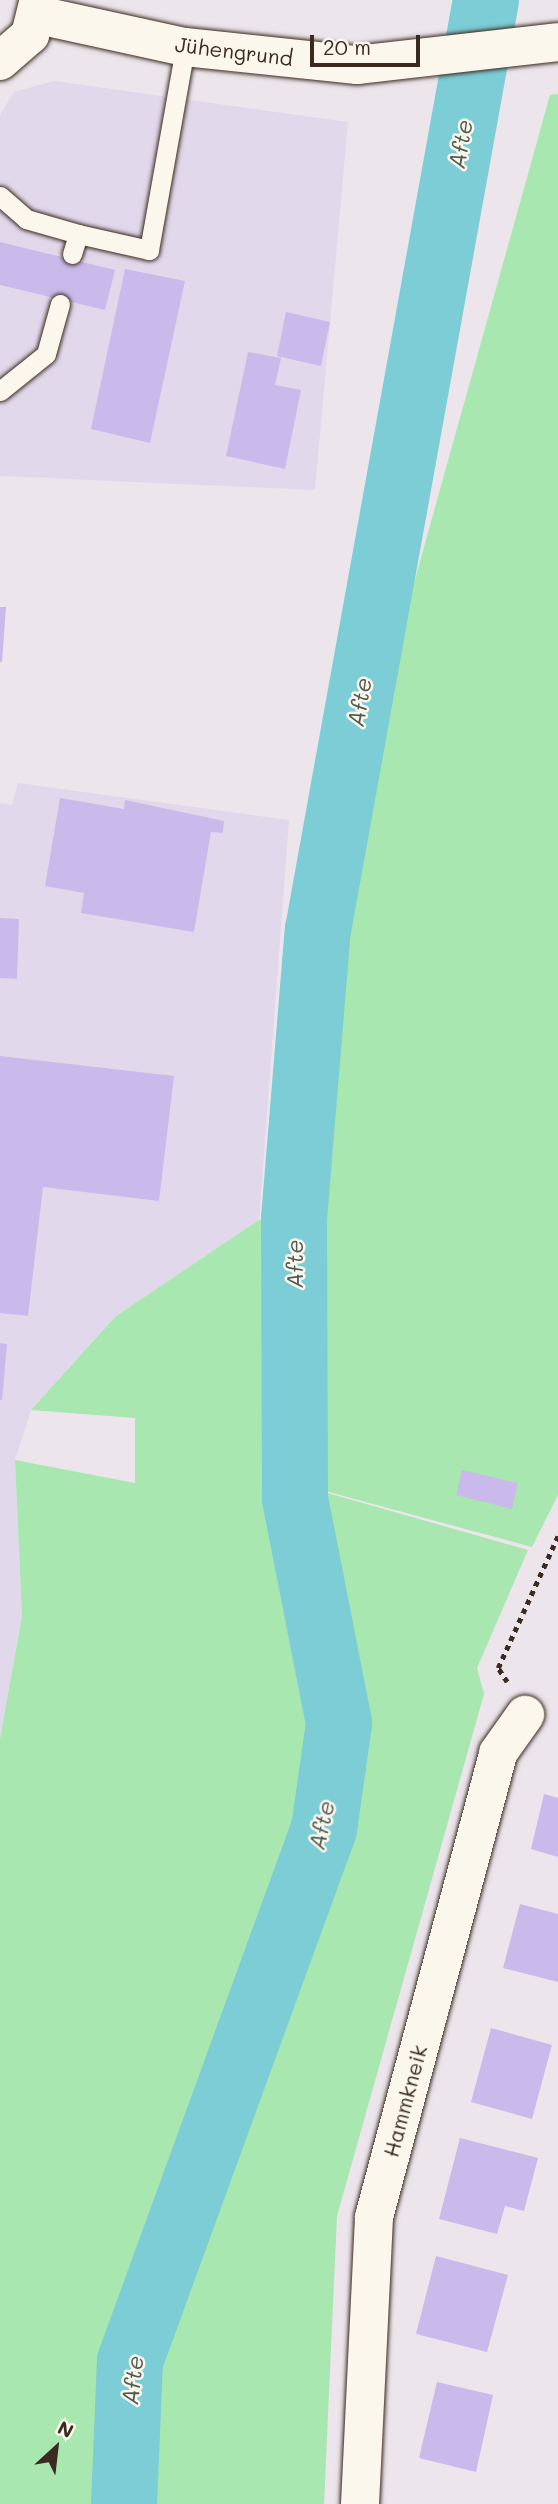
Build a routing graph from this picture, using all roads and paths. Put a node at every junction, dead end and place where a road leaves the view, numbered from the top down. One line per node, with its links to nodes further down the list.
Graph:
1 (39, 8): 3 (street, Jühengrund); 4 (street)
2 (558, 41): 3 (street, Jühengrund)
3 (185, 47): 6 (lane)
4 (0, 61)
5 (0, 196): 6 (lane)
6 (78, 234): 7 (lane)
7 (72, 254)
8 (60, 304): 9 (lane)
9 (0, 391)
10 (558, 1536): 11 (path)
11 (525, 1715): 12 (street, Hammkneik)
12 (360, 2504)

